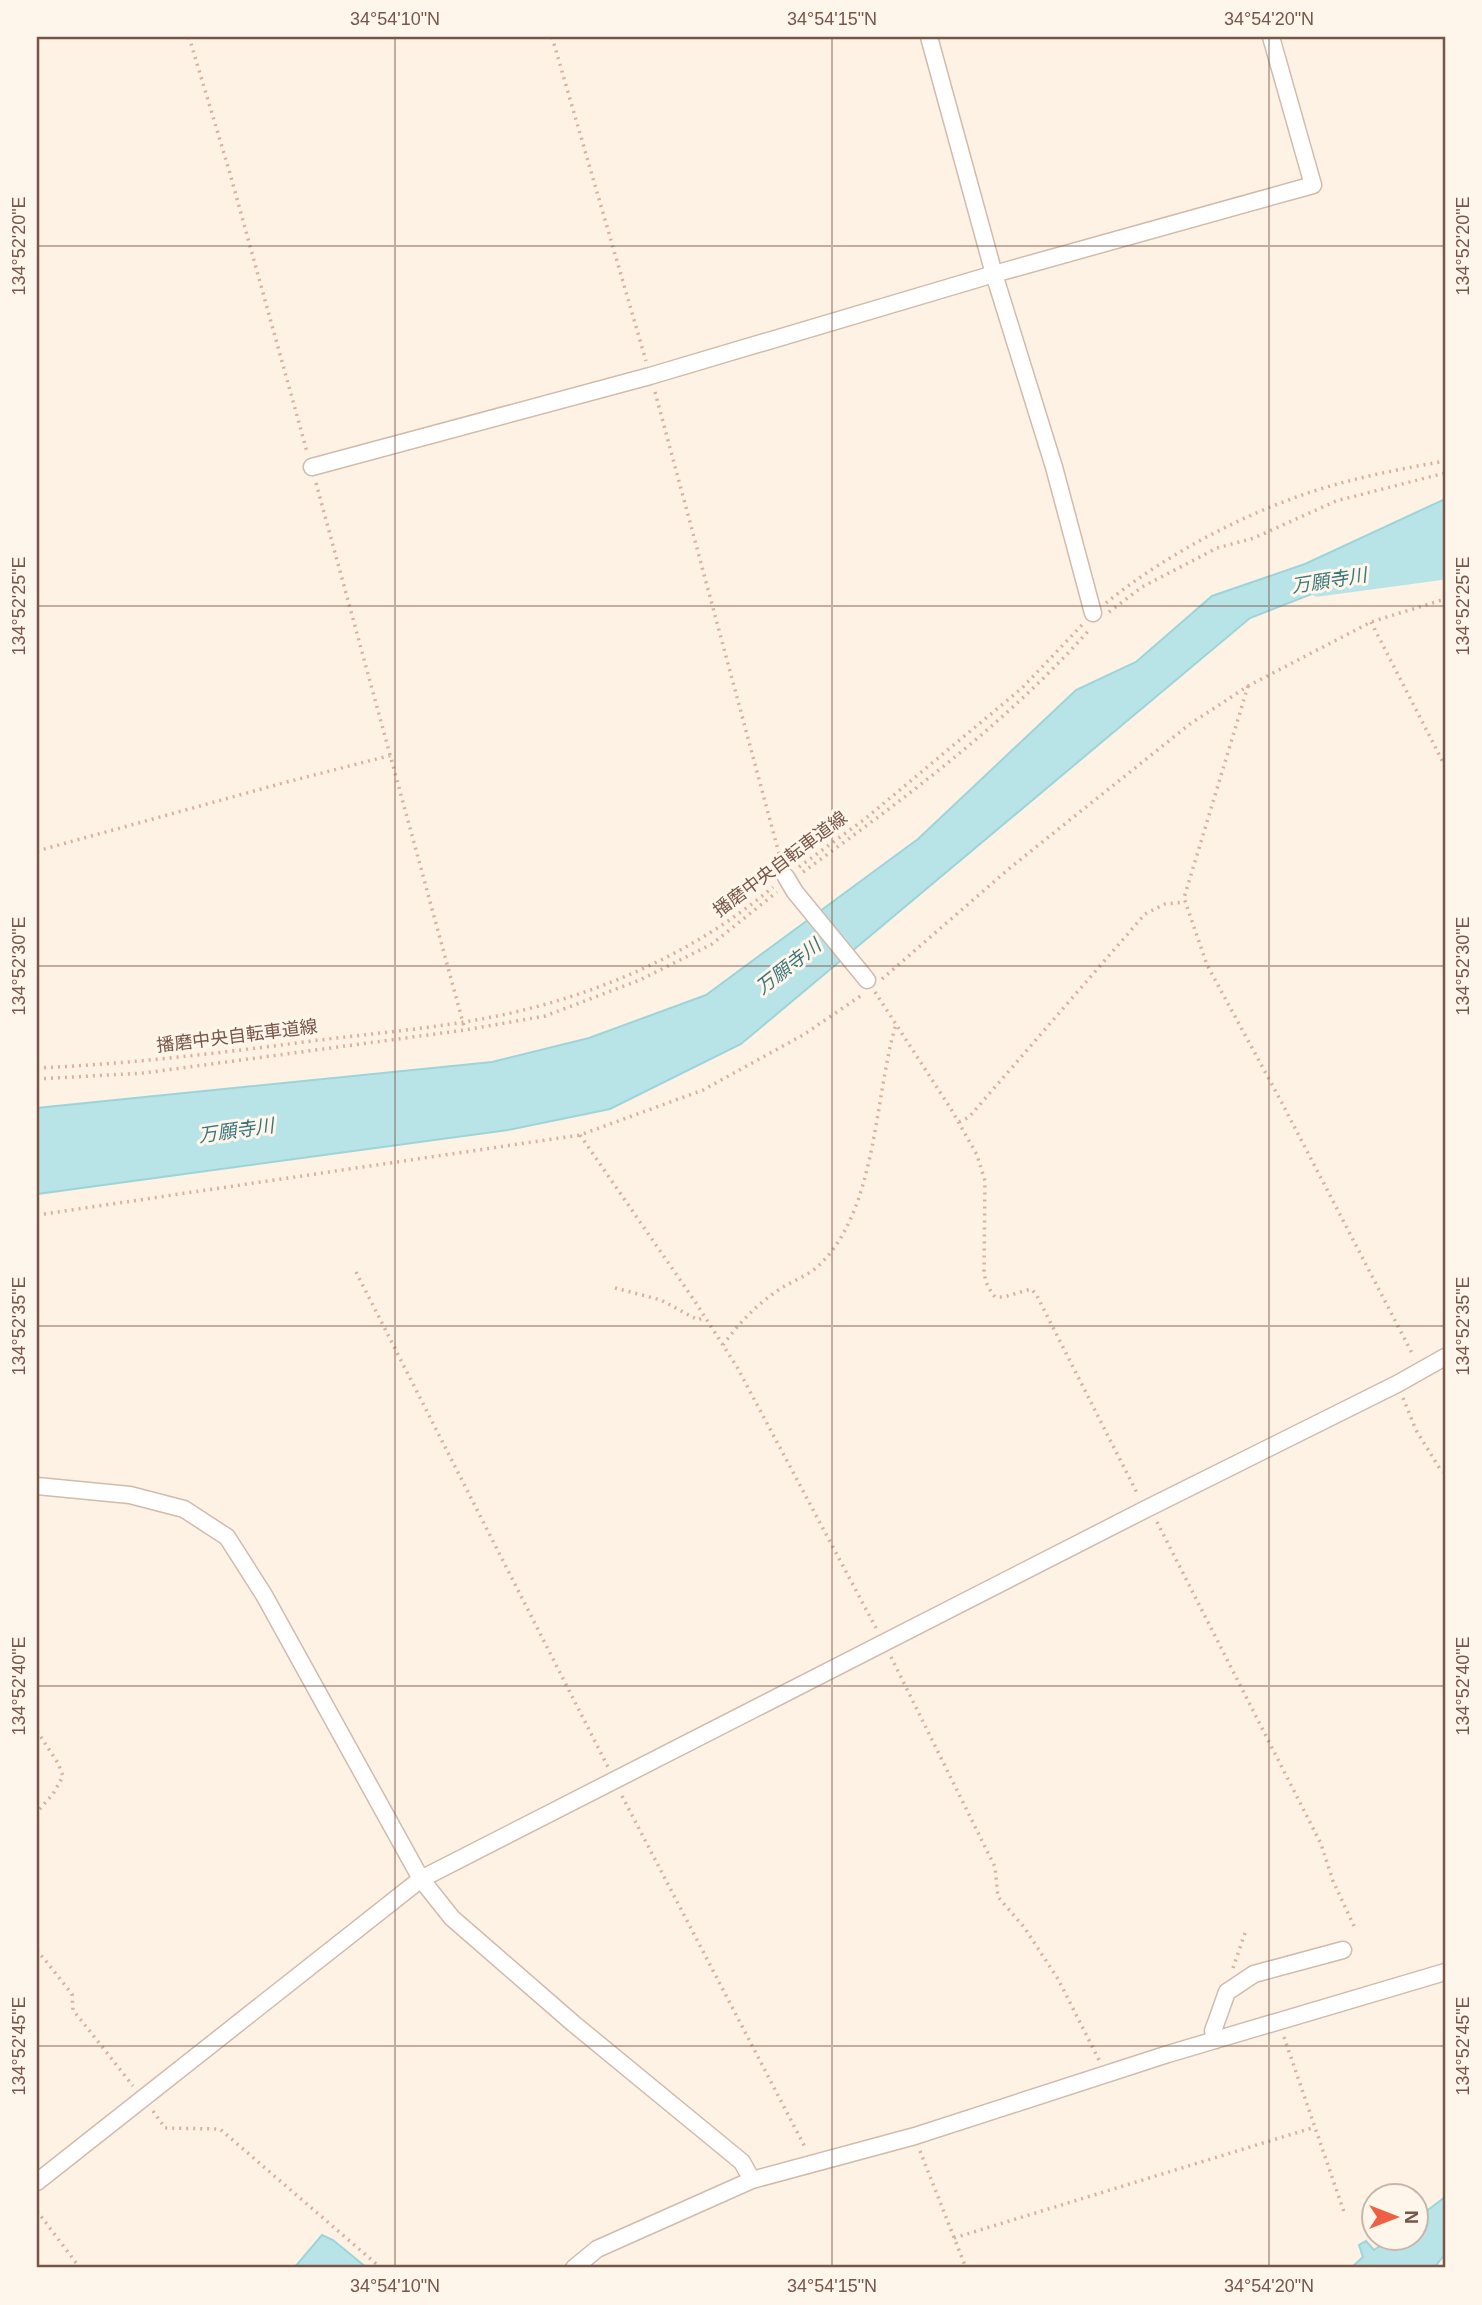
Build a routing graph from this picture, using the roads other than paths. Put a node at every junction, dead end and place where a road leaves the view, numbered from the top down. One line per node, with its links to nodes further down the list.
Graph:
1 (929, 37): 3 (street)
2 (1271, 37): 3 (street)
3 (994, 274): 4 (street); 5 (street)
4 (312, 467)
5 (1098, 617)
6 (790, 884): 7 (street)
7 (870, 984)
8 (1445, 1357): 10 (street)
9 (37, 1486): 10 (street)
10 (421, 1879): 14 (street); 15 (street)
11 (1343, 1950): 13 (street)
12 (1445, 1972): 13 (street)
13 (1216, 2040): 14 (street)
14 (752, 2180): 16 (street)
15 (37, 2182)
16 (574, 2268)

